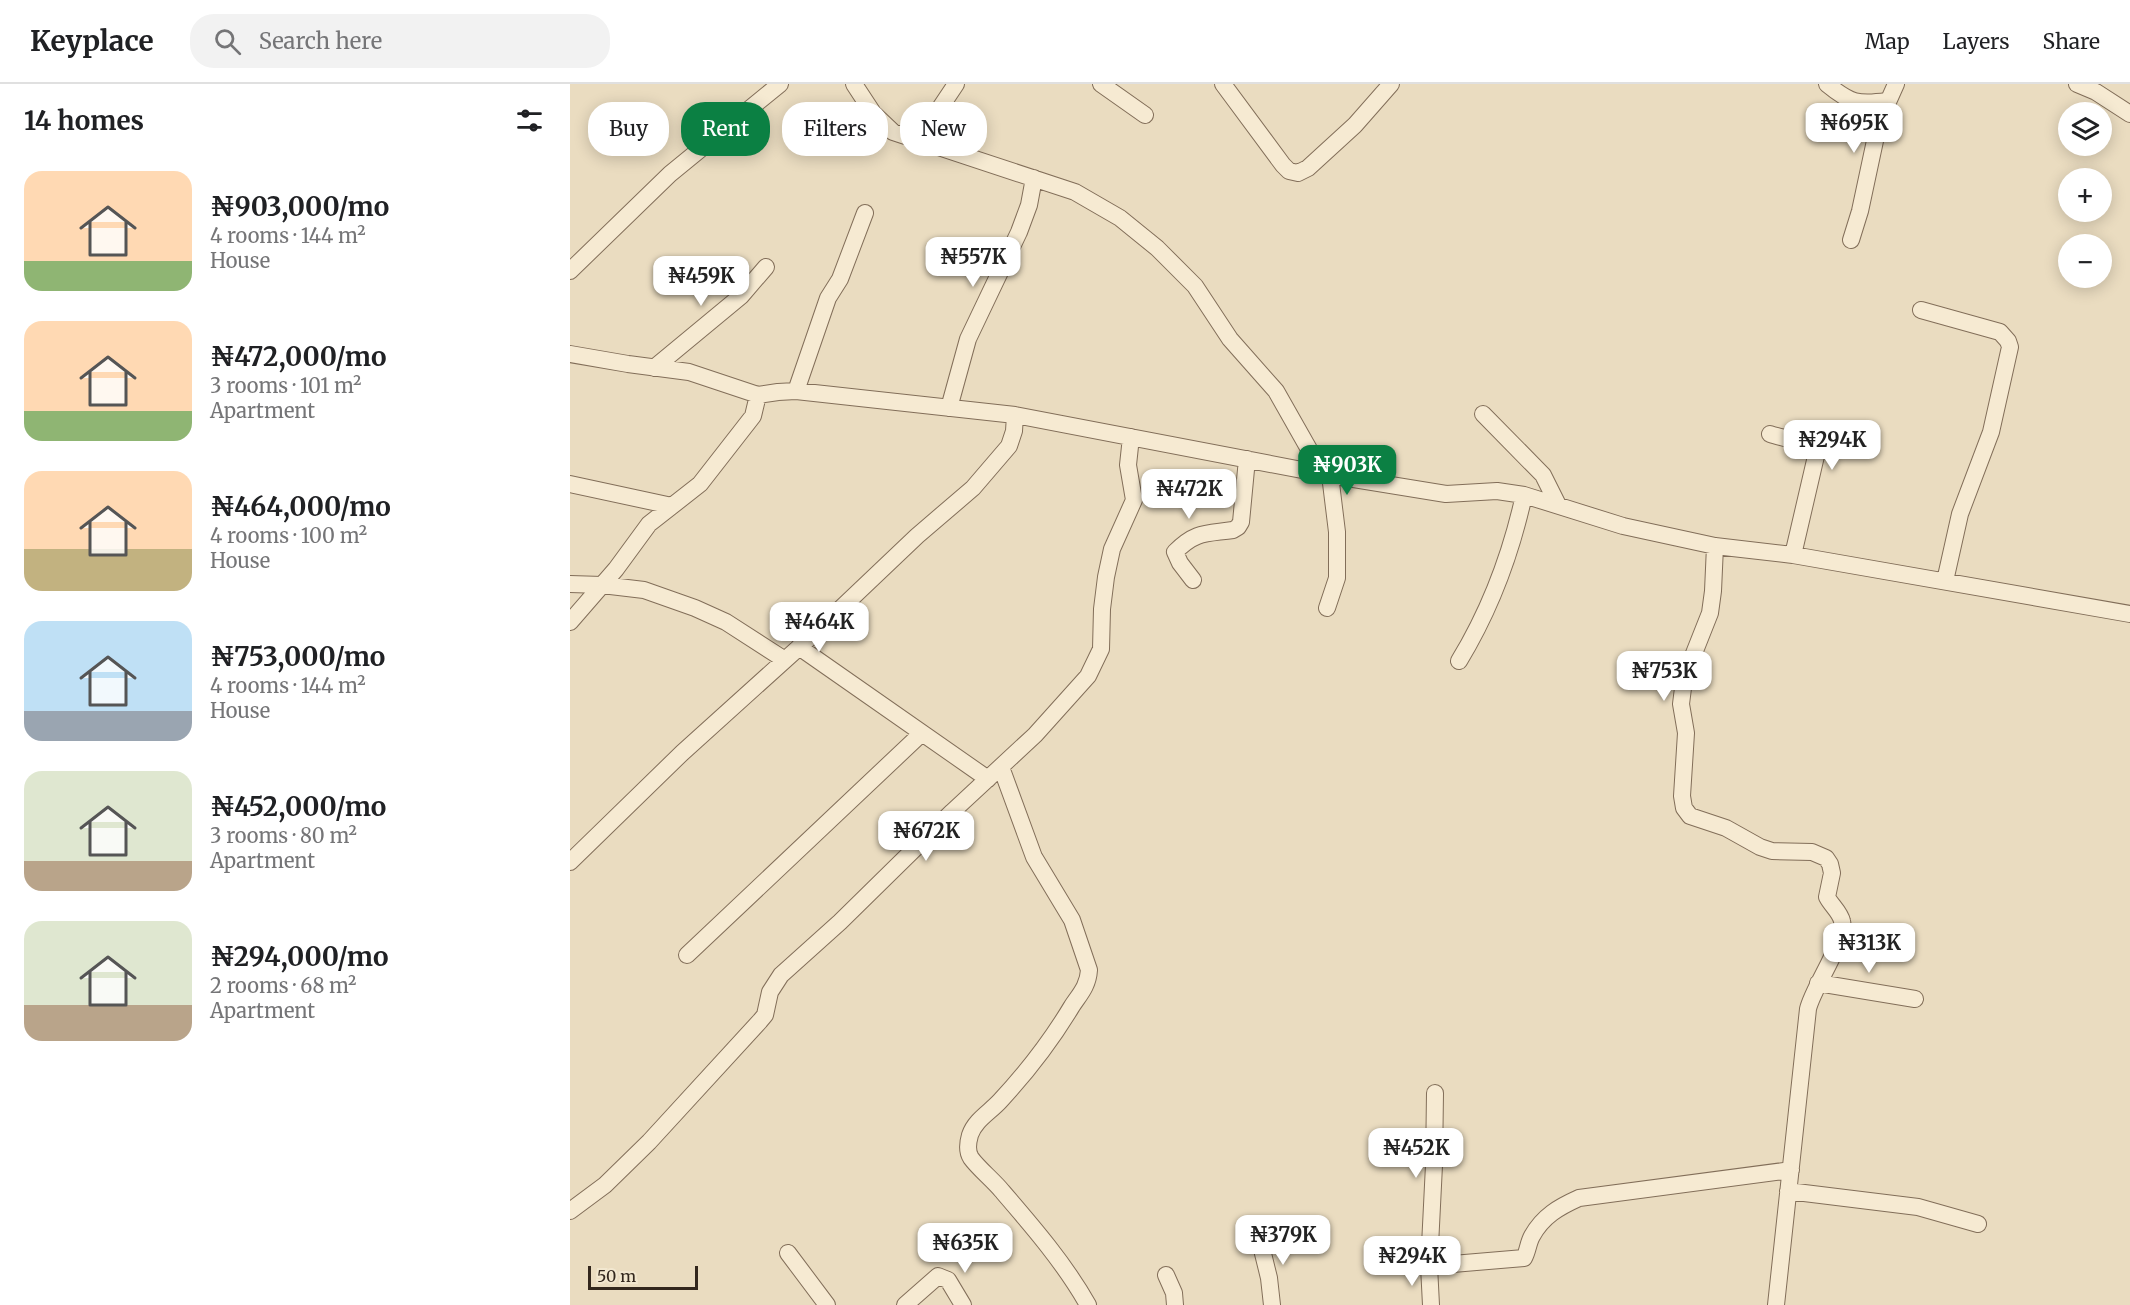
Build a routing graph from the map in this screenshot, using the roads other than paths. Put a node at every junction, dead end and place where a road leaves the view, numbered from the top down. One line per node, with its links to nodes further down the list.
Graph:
1 (780, 84): 20 (street)
2 (854, 84): 14 (street)
3 (956, 84): 11 (street)
4 (1101, 84): 12 (street)
5 (1223, 84): 6 (street)
6 (1391, 84)
7 (1827, 84): 10 (street)
8 (1896, 84): 10 (street)
9 (2077, 84): 13 (street)
10 (1887, 101): 18 (street)
11 (944, 102)
12 (1145, 114)
13 (2130, 114)
14 (900, 135)
15 (966, 156): 16 (street)
16 (1034, 177): 26 (street); 32 (street)
17 (865, 213): 24 (street)
18 (1851, 240)
19 (766, 267): 23 (street)
20 (570, 271)
21 (1921, 309): 40 (street)
22 (570, 354): 23 (street)
23 (654, 368): 25 (street)
24 (796, 392): 25 (street); 26 (street)
25 (758, 395): 36 (street)
26 (949, 408): 28 (street)
27 (1483, 414): 35 (street)
28 (1015, 416): 30 (street); 46 (street)
29 (1770, 434): 38 (street)
30 (1131, 437): 31 (street); 50 (street)
31 (1247, 459): 32 (street); 39 (street)
32 (1327, 475): 34 (street); 43 (street)
33 (570, 484): 36 (street)
34 (1524, 495): 35 (street); 48 (street)
35 (1558, 505): 37 (street)
36 (672, 506): 42 (street)
37 (1715, 546): 38 (street); 54 (street)
38 (1792, 555): 40 (street)
39 (1194, 580)
40 (1945, 581): 44 (street)
41 (570, 584): 42 (street)
42 (602, 585): 45 (street); 47 (street)
43 (1327, 608)
44 (2130, 614)
45 (570, 622)
46 (799, 647): 47 (street); 49 (street)
47 (784, 660): 52 (street)
48 (1459, 661)
49 (922, 733): 51 (street); 53 (street)
50 (1001, 767): 51 (street); 68 (street)
51 (988, 779): 59 (street)
52 (570, 862)
53 (687, 955)
54 (1818, 983): 55 (street); 57 (street)
55 (1915, 999)
56 (1435, 1093): 63 (street)
57 (1791, 1170): 58 (street); 63 (street)
58 (1788, 1191): 60 (street); 72 (street)
59 (570, 1211)
60 (1978, 1224)
61 (1258, 1233): 70 (street)
62 (788, 1253): 65 (street)
63 (1429, 1266): 71 (street)
64 (1166, 1275): 69 (street)
65 (827, 1305)
66 (905, 1305): 67 (street)
67 (963, 1305)
68 (1088, 1305)
69 (1174, 1305)
70 (1272, 1305)
71 (1431, 1305)
72 (1776, 1305)

